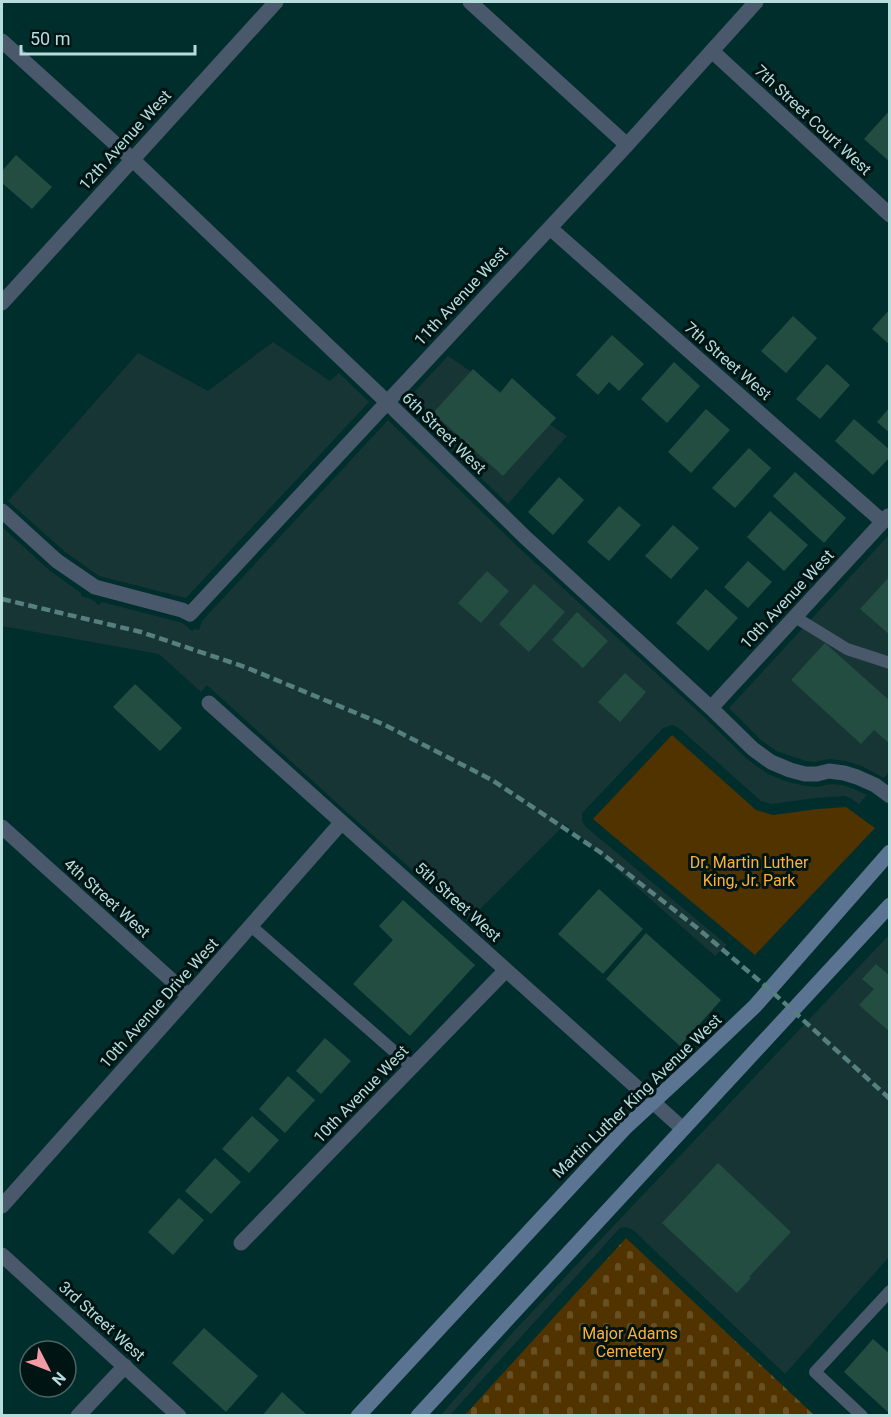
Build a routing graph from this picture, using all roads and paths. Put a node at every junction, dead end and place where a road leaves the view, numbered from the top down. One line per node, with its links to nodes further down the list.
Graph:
1 (276, 2): 7 (street, 12th Avenue West)
2 (470, 2): 6 (street)
3 (754, 2): 5 (street, 11th Avenue West)
4 (2, 41): 7 (street, 6th Street West)
5 (712, 51): 6 (street, 11th Avenue West); 8 (street, 7th Street Court West)
6 (627, 145): 9 (street, 11th Avenue West)
7 (132, 159): 10 (street, 12th Avenue West); 11 (street, 6th Street West)
8 (890, 215)
9 (550, 228): 11 (street, 11th Avenue West); 13 (street, 7th Street West)
10 (2, 303)
11 (387, 402): 12 (street, 11th Avenue West); 17 (street, 6th Street West)
12 (2, 511)
13 (886, 518): 14 (street, 10th Avenue West)
14 (795, 617): 15 (lane); 17 (street, 10th Avenue West)
15 (890, 663)
16 (209, 703): 19 (street, 5th Street West)
17 (711, 708): 18 (street, 6th Street West)
18 (890, 796)
19 (341, 823): 23 (street, 10th Avenue Drive West); 24 (street, 5th Street West)
20 (2, 827): 25 (street, 4th Street West)
21 (890, 852): 27 (street, Martin Luther King Avenue West)
22 (890, 905): 28 (street)
23 (251, 926): 25 (street, 10th Avenue Drive West); 26 (lane)
24 (506, 970): 26 (street, 10th Avenue West); 27 (street, 5th Street West)
25 (189, 996): 29 (street, 10th Avenue Drive West)
26 (412, 1067): 30 (street, 10th Avenue West)
27 (653, 1101): 28 (street, 5th Street West); 36 (street, Martin Luther King Avenue West)
28 (683, 1129): 37 (street)
29 (2, 1206)
30 (241, 1243)
31 (2, 1255): 33 (street, 3rd Street West)
32 (890, 1291): 38 (lane)
33 (125, 1366): 34 (street); 35 (street, 3rd Street West)
34 (78, 1416)
35 (179, 1416)
36 (357, 1416)
37 (418, 1416)
38 (862, 1416)

